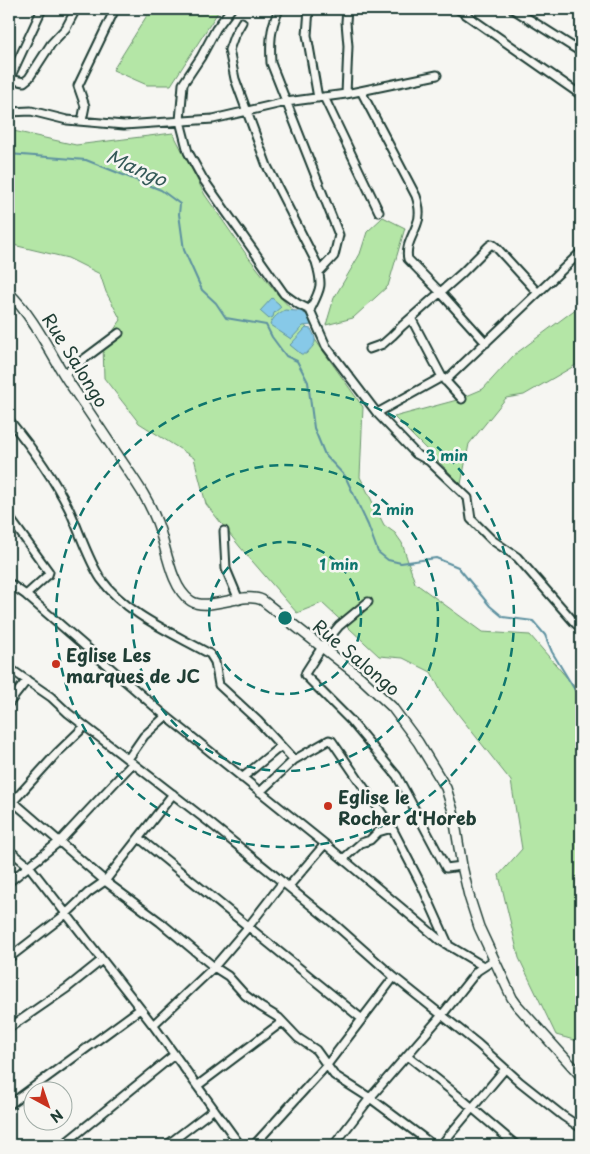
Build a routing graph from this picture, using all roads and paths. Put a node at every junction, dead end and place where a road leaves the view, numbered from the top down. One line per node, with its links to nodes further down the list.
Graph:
1 (42, 9): 13 (street)
2 (76, 9): 13 (street)
3 (115, 9): 21 (street)
4 (231, 9): 22 (street)
5 (309, 9): 17 (street)
6 (347, 9): 15 (street)
7 (458, 9): 16 (street)
8 (512, 9): 11 (street)
9 (278, 12): 18 (street)
10 (242, 22): 19 (street)
11 (581, 52)
12 (436, 75): 14 (street)
13 (9, 79)
14 (361, 91): 15 (street); 27 (street)
15 (346, 94): 17 (street)
16 (581, 95)
17 (321, 98): 18 (street); 23 (street)
18 (286, 102): 19 (street); 25 (street)
19 (246, 111): 22 (street); 25 (street)
20 (9, 112): 21 (street)
21 (82, 121): 22 (street)
22 (180, 121): 29 (street)
23 (379, 212)
24 (581, 252): 28 (street)
25 (319, 272): 29 (street)
26 (9, 293): 34 (street, Rue Salongo)
27 (441, 293): 28 (street); 30 (street); 32 (street)
28 (538, 293): 32 (street)
29 (310, 310): 37 (street)
30 (411, 318): 33 (street); 35 (street)
31 (118, 332): 34 (street)
32 (486, 343): 35 (street)
33 (369, 349)
34 (64, 374): 43 (street, Rue Salongo)
35 (444, 379): 36 (street); 37 (street)
36 (462, 399)
37 (377, 414): 45 (street)
38 (9, 420): 52 (street)
39 (9, 517): 42 (street)
40 (224, 530): 43 (street)
41 (9, 585): 42 (street)
42 (26, 595): 50 (street)
43 (240, 600): 46 (street, Rue Salongo)
44 (368, 602): 46 (street)
45 (581, 628)
46 (322, 647): 66 (street, Rue Salongo); 66 (street)
47 (9, 668): 48 (street)
48 (27, 680): 49 (street); 51 (street)
49 (9, 704)
50 (166, 716): 54 (street); 55 (street)
51 (85, 726): 54 (street); 58 (street)
52 (281, 746): 53 (street); 55 (street)
53 (294, 760): 56 (street); 59 (street)
54 (131, 761): 57 (street); 61 (street)
55 (242, 778): 56 (street)
56 (260, 792): 62 (street)
57 (173, 794): 60 (street); 69 (street)
58 (10, 802): 61 (street)
59 (392, 828): 64 (street); 72 (street)
60 (139, 838): 67 (street); 71 (street)
61 (60, 841): 65 (street); 67 (street)
62 (325, 844): 64 (street); 69 (street)
63 (9, 850): 65 (street)
64 (343, 859): 72 (street)
65 (29, 866): 68 (street); 70 (street)
66 (462, 866): 75 (street, Rue Salongo)
67 (105, 881): 70 (street); 77 (street)
68 (9, 882)
69 (286, 884): 71 (street); 78 (street)
70 (66, 914): 73 (street); 74 (street)
71 (249, 926): 77 (street); 81 (street)
72 (449, 947): 76 (street)
73 (9, 958)
74 (102, 960): 79 (street); 84 (street)
75 (494, 960): 76 (street); 89 (street, Rue Salongo)
76 (484, 966): 80 (street)
77 (214, 967): 82 (street); 83 (street)
78 (394, 977): 80 (street); 81 (street)
79 (140, 1009): 83 (street); 92 (street)
80 (442, 1015): 86 (street); 88 (street)
81 (362, 1019): 87 (street)
82 (282, 1022): 87 (street); 90 (street)
83 (153, 1025): 85 (street)
84 (9, 1028)
85 (174, 1055): 90 (street); 96 (street)
86 (408, 1056): 91 (street); 93 (street)
87 (327, 1065): 91 (street); 99 (street)
88 (505, 1069): 93 (street); 95 (street)
89 (581, 1076)
90 (197, 1086): 94 (street)
91 (370, 1098): 100 (street); 101 (street)
92 (9, 1105)
93 (472, 1107): 102 (street); 103 (street)
94 (214, 1109): 97 (street); 98 (street)
95 (581, 1128)
96 (63, 1145)
97 (167, 1145)
98 (240, 1145)
99 (254, 1145)
100 (334, 1145)
101 (433, 1145)
102 (441, 1145)
103 (516, 1145)

